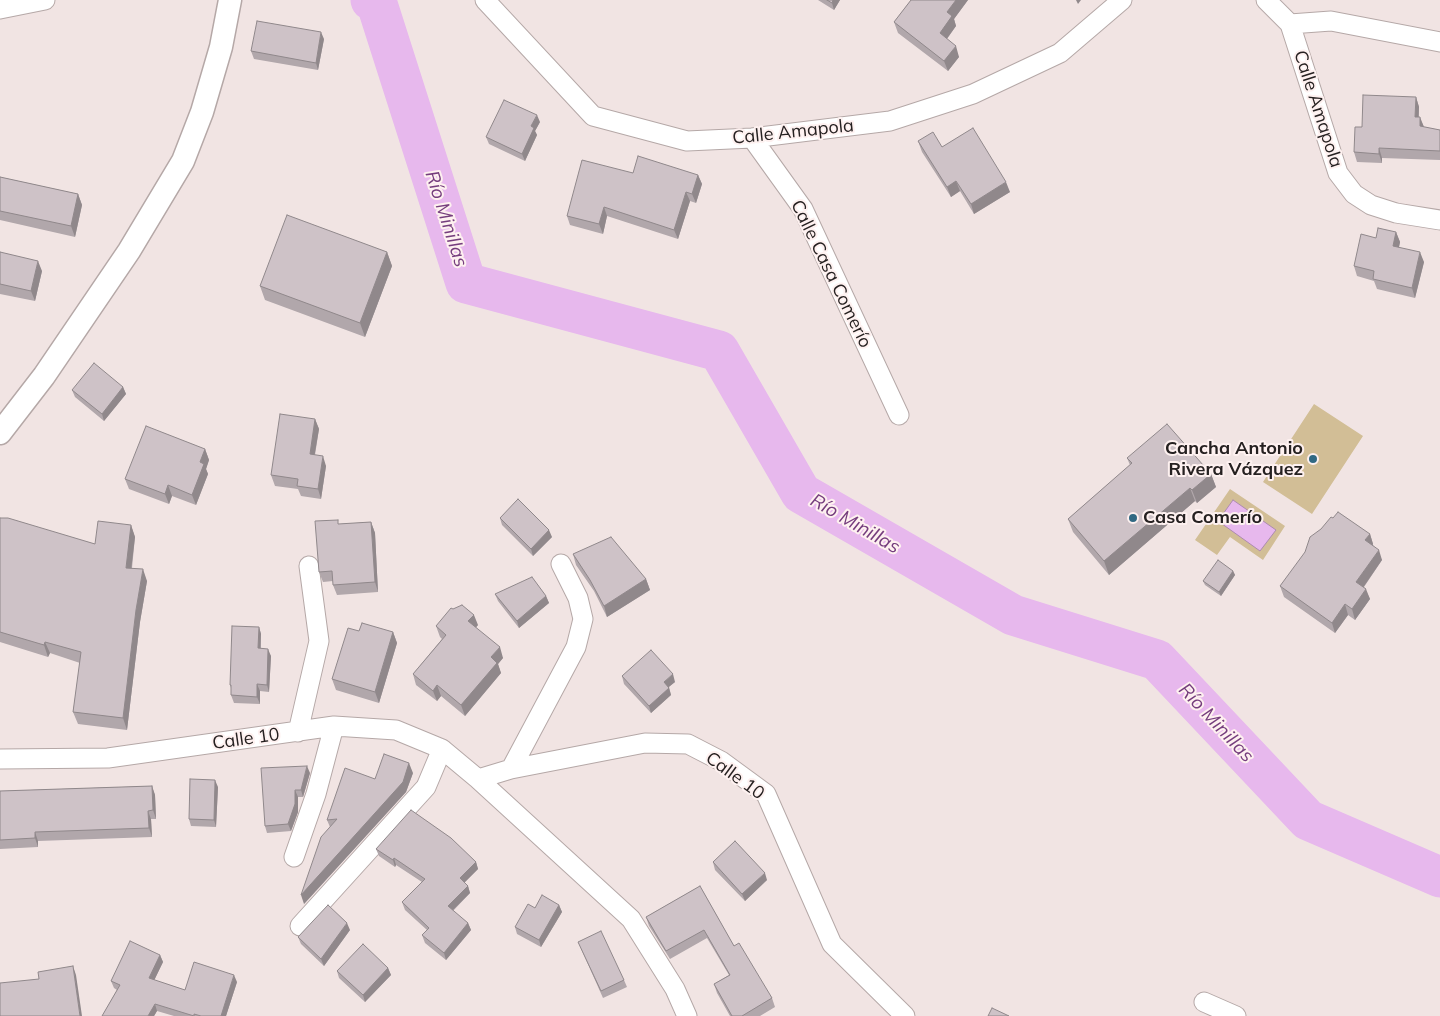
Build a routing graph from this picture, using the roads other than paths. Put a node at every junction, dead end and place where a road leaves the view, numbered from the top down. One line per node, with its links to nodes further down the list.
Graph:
1 (45, 0): 6 (street)
2 (484, 0): 9 (street, Calle Amapola)
3 (1122, 0): 9 (street, Calle Amapola)
4 (1266, 0): 7 (street, Calle Amapola)
5 (229, 2): 12 (street)
6 (0, 9)
7 (1290, 24): 8 (street); 10 (street, Calle Amapola)
8 (1440, 42)
9 (752, 138): 11 (street, Calle Casa Comerío)
10 (1440, 220)
11 (899, 416)
12 (0, 433)
13 (561, 564): 19 (street)
14 (309, 566): 16 (street)
15 (334, 726): 16 (street, Calle 10); 17 (street, Calle 10); 21 (street)
16 (298, 732): 18 (street, Calle 10)
17 (442, 749): 20 (street, Calle 10); 22 (street)
18 (0, 759)
19 (511, 769): 20 (street, Calle 10); 25 (street, Calle 10)
20 (478, 779): 24 (street, Calle 10)
21 (294, 856)
22 (300, 926)
23 (1204, 1002): 26 (street)
24 (687, 1016)
25 (905, 1016)
26 (1236, 1016)

